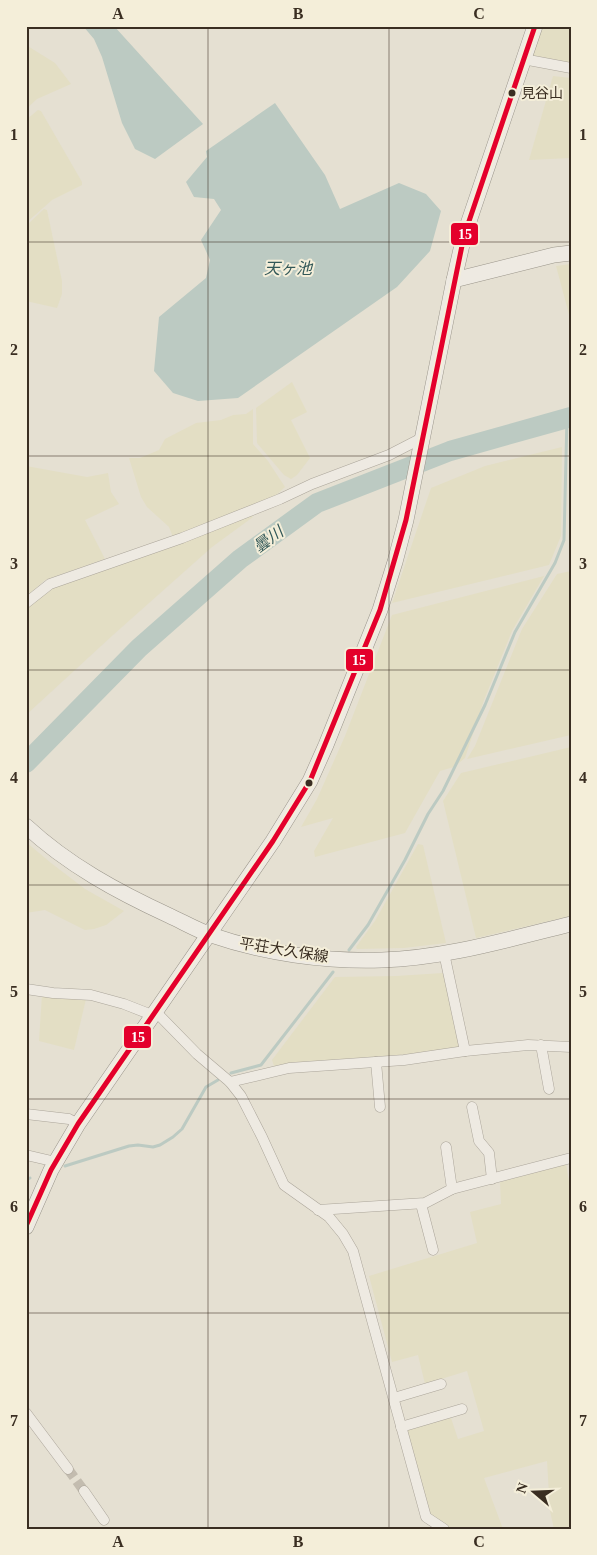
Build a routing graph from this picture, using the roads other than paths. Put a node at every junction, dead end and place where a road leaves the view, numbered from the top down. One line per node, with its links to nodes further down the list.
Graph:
1 (535, 26): 2 (main road)
2 (523, 59): 3 (street); 5 (main road)
3 (571, 68)
4 (571, 252): 5 (main road)
5 (454, 280): 6 (main road)
6 (422, 438): 7 (street); 10 (main road)
7 (26, 603)
8 (26, 826): 10 (main road, 平荘大久保線)
9 (571, 924): 11 (main road, 平荘大久保線)
10 (209, 935): 11 (main road, 平荘大久保線); 13 (main road)
11 (444, 954): 16 (street)
12 (26, 989): 13 (street)
13 (153, 1013): 18 (street); 23 (main road)
14 (541, 1045): 15 (street); 16 (street); 19 (street)
15 (571, 1047)
16 (465, 1051): 17 (street)
17 (376, 1062): 18 (street); 21 (street)
18 (230, 1082): 31 (street)
19 (549, 1089)
20 (472, 1107): 28 (street)
21 (380, 1108)
22 (26, 1114): 23 (street)
23 (78, 1124): 27 (main road)
24 (446, 1147): 29 (street)
25 (26, 1155): 27 (street)
26 (571, 1158): 28 (street)
27 (56, 1162): 32 (main road)
28 (492, 1179): 29 (street)
29 (452, 1189): 30 (street)
30 (421, 1204): 31 (street); 33 (street)
31 (318, 1210): 35 (street)
32 (26, 1227)
33 (433, 1250)
34 (441, 1384): 35 (street)
35 (394, 1398): 38 (street)
36 (462, 1410): 38 (street)
37 (26, 1413): 39 (street)
38 (401, 1427): 42 (street)
39 (68, 1469)
40 (84, 1490): 41 (street)
41 (104, 1520)
42 (444, 1529)

